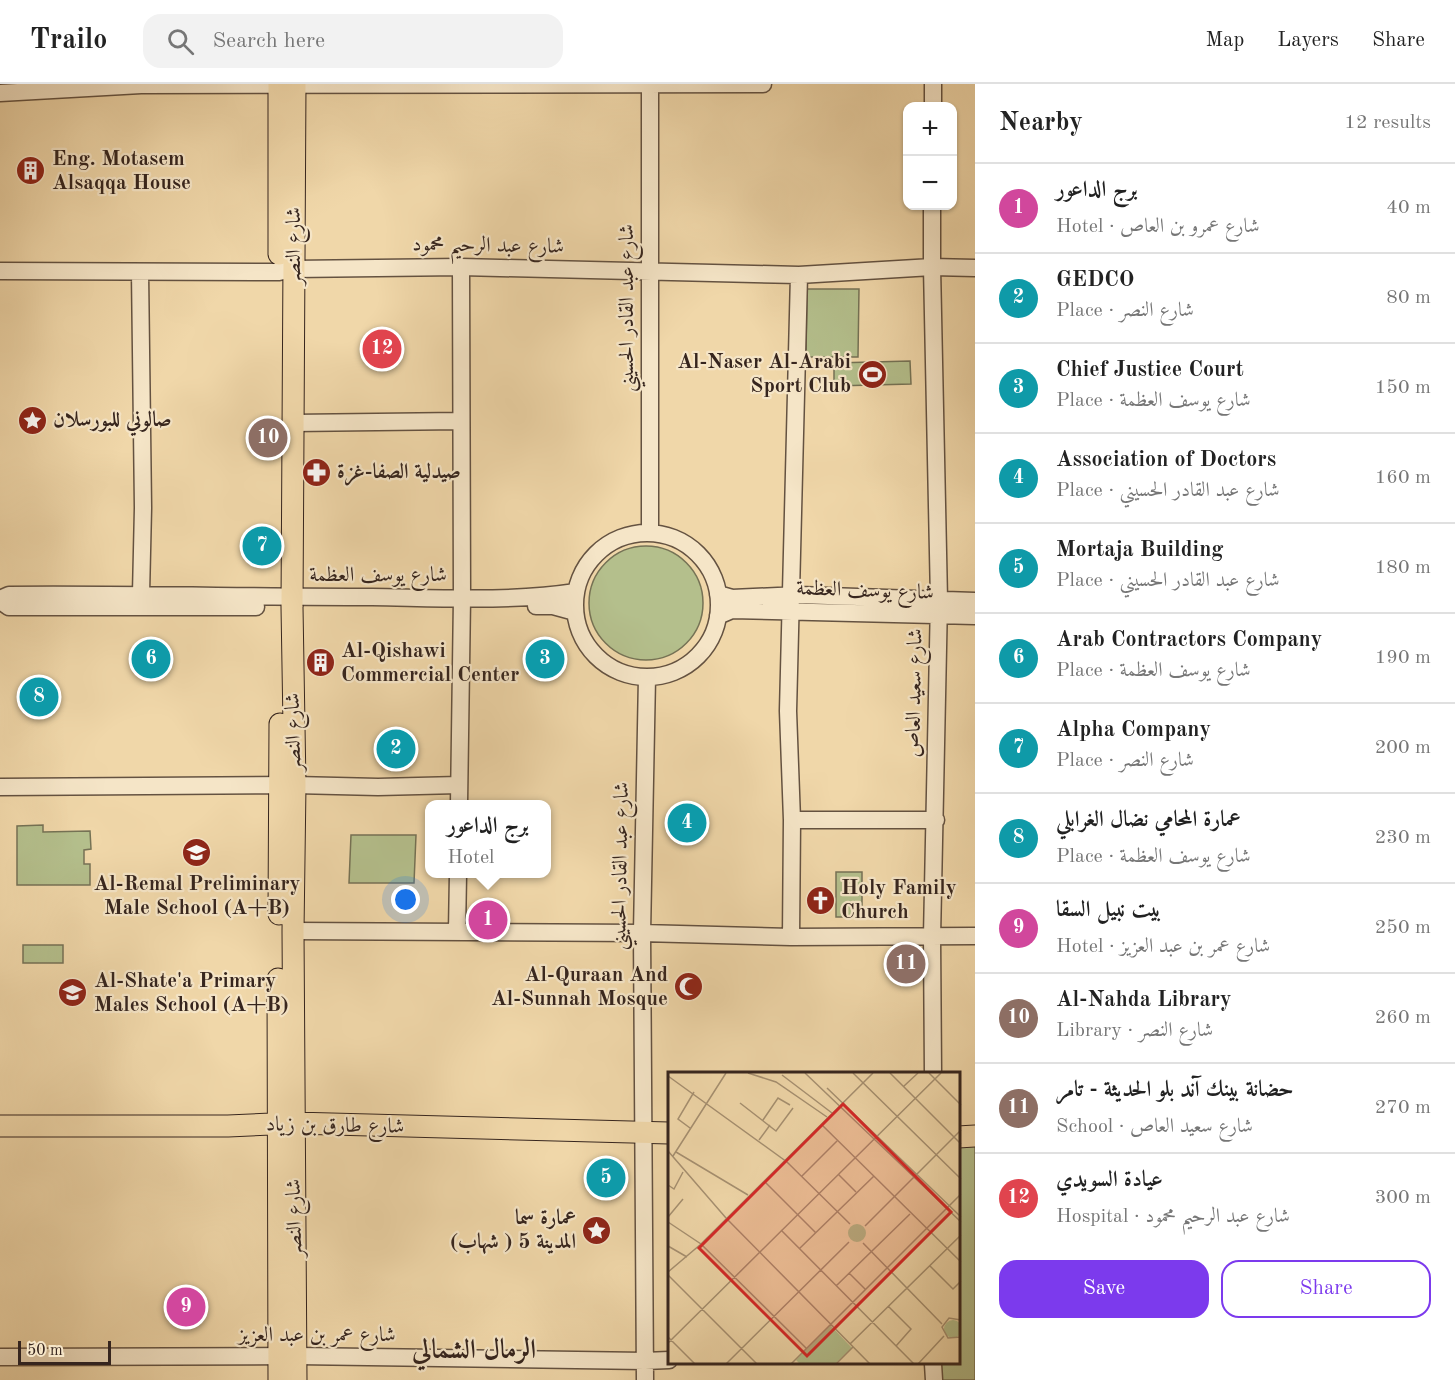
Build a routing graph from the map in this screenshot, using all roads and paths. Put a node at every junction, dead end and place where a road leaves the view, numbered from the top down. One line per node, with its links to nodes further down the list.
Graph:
1 (287, 84): 2 (street); 5 (street); 12 (main road, شارع النصر)
2 (650, 84): 3 (street); 13 (street, شارع عبد القادر الحسيني)
3 (763, 84)
4 (933, 84): 6 (street)
5 (0, 93)
6 (933, 102)
7 (932, 210): 9 (street, شارع سعيد العاص)
8 (461, 267): 12 (street, شارع عبد الرحيم محمود); 13 (street, شارع عبد الرحيم محمود); 16 (street)
9 (932, 267): 10 (street, شارع عبد الرحيم محمود); 15 (street, شارع عبد الرحيم محمود); 27 (street, شارع سعيد العاص)
10 (975, 268)
11 (0, 271): 14 (street, شارع عبد الرحيم محمود)
12 (286, 271): 14 (street, شارع عبد الرحيم محمود); 17 (main road, شارع النصر); 24 (main road, شارع النصر)
13 (649, 271): 15 (street, شارع عبد الرحيم محمود); 18 (street, شارع عبد القادر الحسيني)
14 (140, 272): 20 (street)
15 (799, 275): 26 (street)
16 (460, 421): 17 (street); 25 (street)
17 (293, 423): 24 (main road, شارع النصر)
18 (650, 533): 19 (street); 21 (street)
19 (576, 592): 25 (street, شارع يوسف العظمة); 28 (street)
20 (141, 594): 22 (street, شارع يوسف العظمة); 24 (street, شارع يوسف العظمة)
21 (718, 594): 26 (street, شارع يوسف العظمة); 29 (street)
22 (0, 600): 24 (street, شارع يوسف العظمة)
23 (975, 601): 27 (street, شارع يوسف العظمة)
24 (287, 602): 25 (street, شارع يوسف العظمة); 32 (main road, شارع النصر)
25 (461, 602): 28 (street, شارع يوسف العظمة); 33 (street)
26 (790, 603): 27 (street, شارع يوسف العظمة); 29 (street, شارع يوسف العظمة); 36 (street)
27 (939, 608): 30 (street, شارع يوسف العظمة); 37 (street, شارع سعيد العاص)
28 (575, 612): 31 (street)
29 (718, 616): 31 (street)
30 (975, 616)
31 (647, 677): 41 (street, شارع عبد القادر الحسيني)
32 (287, 785): 33 (street); 34 (street); 39 (main road, شارع النصر); 46 (main road, شارع النصر)
33 (459, 785): 35 (street)
34 (0, 787)
35 (459, 800)
36 (792, 820): 37 (street); 43 (street)
37 (936, 820): 44 (street, شارع سعيد العاص)
38 (458, 878): 40 (street)
39 (293, 931): 40 (street); 46 (main road, شارع النصر)
40 (457, 932): 41 (street)
41 (642, 933): 43 (street); 48 (street, شارع عبد القادر الحسيني)
42 (975, 936): 44 (street)
43 (791, 937): 44 (street)
44 (932, 937): 45 (street, شارع سعيد العاص)
45 (933, 1072)
46 (286, 1124): 47 (main road, شارع طارق بن زياد); 48 (main road, شارع طارق بن زياد); 52 (main road, شارع النصر)
47 (0, 1126)
48 (645, 1132): 49 (main road, شارع طارق بن زياد); 55 (street, شارع عبد القادر الحسيني)
49 (668, 1132)
50 (975, 1136): 51 (main road)
51 (960, 1137)
52 (288, 1356): 53 (street, شارع عمر بن عبد العزيز); 55 (street, شارع عمر بن عبد العزيز); 57 (main road, شارع النصر); 58 (main road, شارع النصر)
53 (0, 1357)
54 (668, 1360): 55 (street, شارع عمر بن عبد العزيز)
55 (645, 1361): 59 (street, شارع عبد القادر الحسيني)
56 (933, 1365): 60 (street)
57 (279, 1380)
58 (296, 1380)
59 (645, 1380)
60 (934, 1380)

